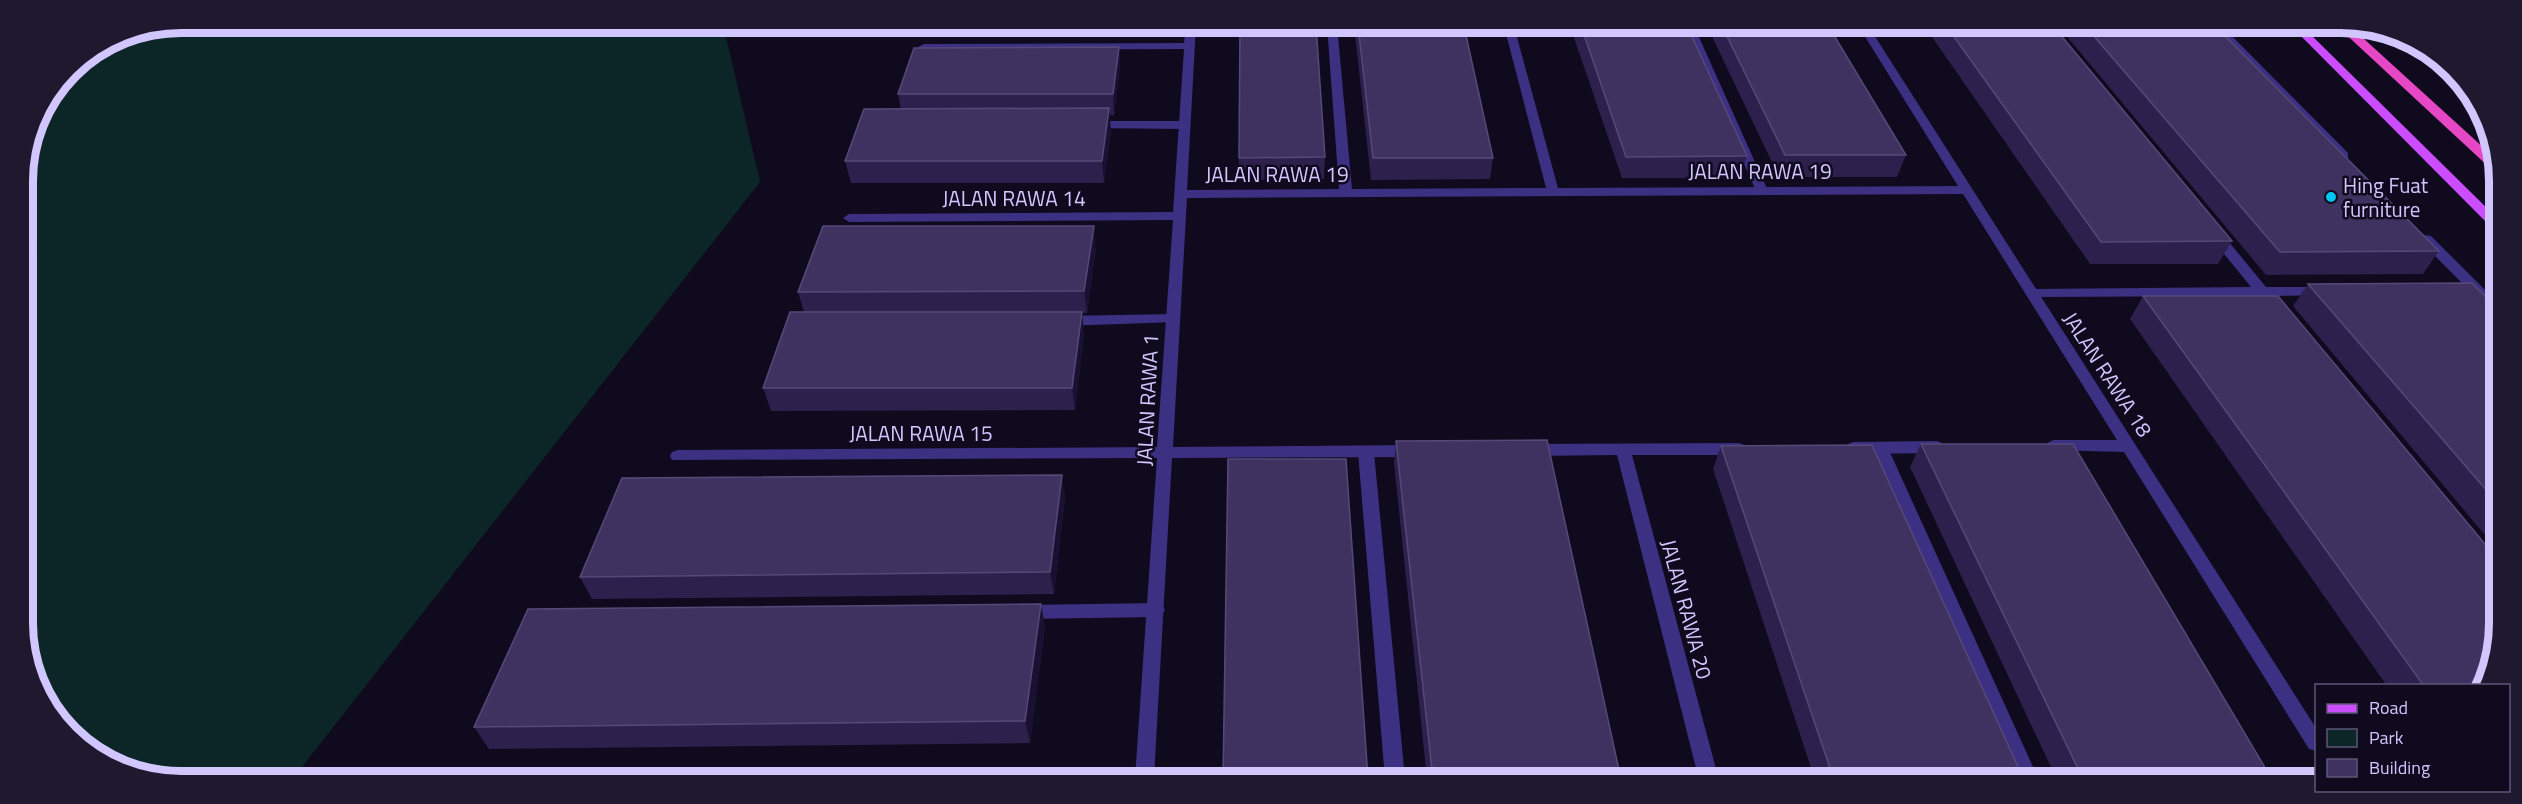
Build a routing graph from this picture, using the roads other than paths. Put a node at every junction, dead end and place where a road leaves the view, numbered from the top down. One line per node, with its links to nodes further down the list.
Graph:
1 (1191, 33): 9 (street, JALAN RAWA 1)
2 (1333, 33): 18 (street)
3 (1511, 33): 17 (street)
4 (1691, 33): 16 (street)
5 (1868, 33): 15 (street, JALAN RAWA 18)
6 (2223, 33): 14 (street)
7 (2303, 33): 21 (main road)
8 (2351, 34): 13 (highway)
9 (1190, 46): 10 (street); 12 (street, JALAN RAWA 1)
10 (924, 47)
11 (1080, 125): 12 (street)
12 (1185, 125): 19 (street, JALAN RAWA 1)
13 (2487, 158)
14 (2352, 163)
15 (1967, 190): 16 (street, JALAN RAWA 19); 29 (street, JALAN RAWA 18)
16 (1762, 191): 17 (street, JALAN RAWA 19)
17 (1553, 192): 18 (street, JALAN RAWA 19)
18 (1346, 193): 19 (street, JALAN RAWA 19)
19 (1181, 194): 20 (street, JALAN RAWA 1)
20 (1180, 216): 22 (street, JALAN RAWA 14); 31 (street, JALAN RAWA 1)
21 (2489, 217)
22 (849, 218)
23 (2202, 219): 28 (street)
24 (2418, 231): 25 (street)
25 (2477, 290): 27 (street); 30 (street)
26 (2334, 291): 28 (street)
27 (2453, 291)
28 (2262, 292): 29 (street); 32 (street)
29 (2032, 293): 35 (street, JALAN RAWA 18)
30 (2489, 302)
31 (1173, 319): 33 (street); 44 (street, JALAN RAWA 1)
32 (2285, 319)
33 (1043, 321)
34 (2034, 446): 35 (street)
35 (2129, 446): 48 (street, JALAN RAWA 18)
36 (1951, 447): 38 (street)
37 (1833, 448): 38 (street)
38 (1880, 448): 52 (street)
39 (1751, 449): 41 (street)
40 (1518, 450): 41 (street)
41 (1623, 450): 51 (street, JALAN RAWA 20)
42 (1436, 451): 43 (street, JALAN RAWA 15)
43 (1366, 452): 44 (street, JALAN RAWA 15); 50 (street)
44 (1165, 453): 45 (street, JALAN RAWA 15); 46 (street, JALAN RAWA 1)
45 (678, 456)
46 (1156, 610): 47 (street); 49 (street, JALAN RAWA 1)
47 (1012, 612)
48 (2315, 741)
49 (1145, 771)
50 (1394, 771)
51 (1707, 771)
52 (2026, 771)

